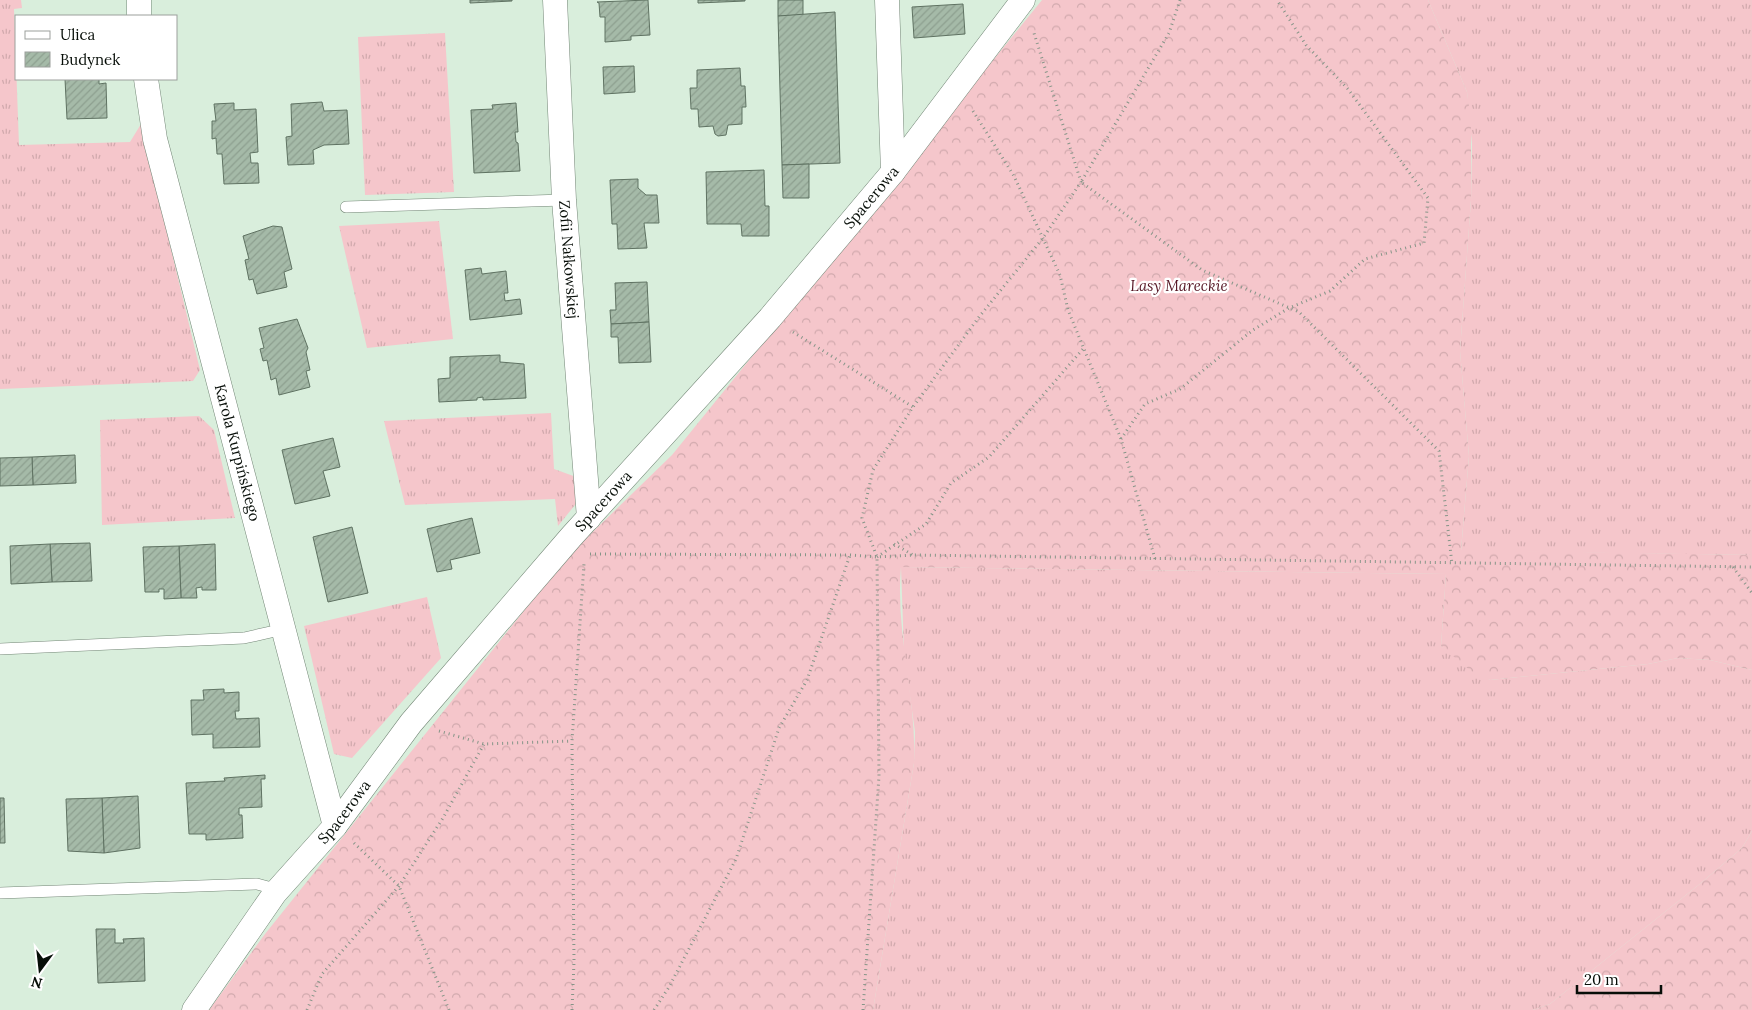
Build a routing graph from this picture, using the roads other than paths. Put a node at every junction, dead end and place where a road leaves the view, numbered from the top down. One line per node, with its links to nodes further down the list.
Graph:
1 (139, 0): 5 (street)
2 (555, 0): 8 (street, Zofii Nałkowskiej)
3 (887, 0): 7 (street)
4 (1023, 0): 7 (street, Spacerowa)
5 (139, 15)
6 (146, 80): 11 (street, Karola Kurpińskiego)
7 (893, 172): 10 (street, Spacerowa)
8 (564, 200): 9 (lane); 10 (street, Zofii Nałkowskiej)
9 (346, 207)
10 (589, 518): 13 (street, Spacerowa)
11 (284, 629): 12 (lane); 13 (street, Karola Kurpińskiego)
12 (0, 649)
13 (335, 826): 15 (street, Spacerowa)
14 (0, 893): 15 (lane)
15 (275, 893): 16 (street, Spacerowa)
16 (194, 1010)

